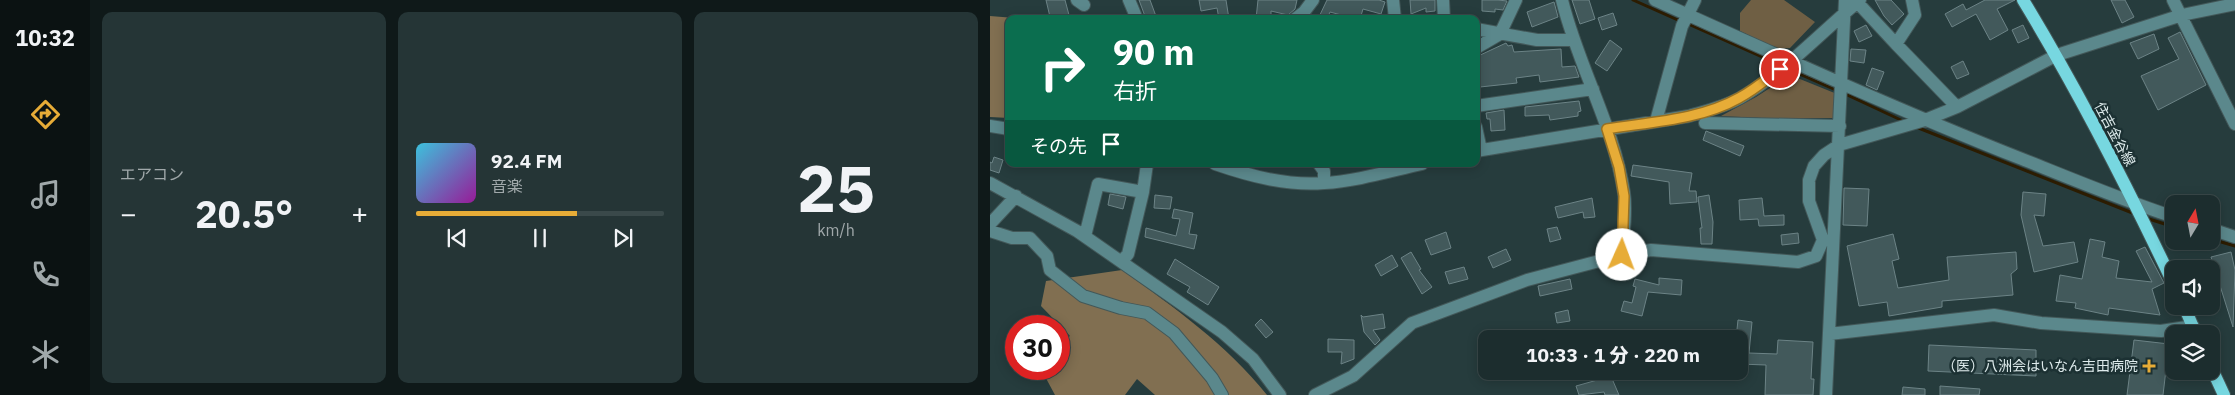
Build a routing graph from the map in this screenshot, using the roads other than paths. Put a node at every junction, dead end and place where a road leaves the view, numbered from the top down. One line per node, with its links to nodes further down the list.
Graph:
1 (1129, 0): 14 (street)
2 (1313, 0): 15 (street)
3 (1392, 0): 16 (street)
4 (1443, 0): 17 (street)
5 (1516, 0): 21 (street)
6 (1562, 0): 22 (street)
7 (1655, 0): 19 (street)
8 (1694, 0): 19 (street)
9 (1912, 0): 23 (street)
10 (2023, 0): 25 (main road, 住吉金谷線)
11 (2173, 0): 18 (street)
12 (1852, 4): 23 (street); 26 (street); 28 (street)
13 (2235, 4): 18 (street)
14 (1135, 15)
15 (1300, 15)
16 (1394, 15)
17 (1444, 15)
18 (2182, 15): 25 (street); 34 (street)
19 (1685, 20): 26 (street); 31 (street)
20 (1480, 30): 21 (street)
21 (1500, 34): 22 (street); 24 (street)
22 (1574, 40): 27 (street)
23 (1896, 44): 30 (street)
24 (1480, 46)
25 (2057, 55): 30 (street); 49 (main road, 住吉金谷線)
26 (1785, 65): 28 (street); 31 (street)
27 (1593, 89): 29 (street); 38 (street)
28 (1841, 90): 32 (street); 36 (street)
29 (1480, 105)
30 (1957, 107): 32 (street)
31 (1656, 121): 38 (street)
32 (1922, 121): 39 (street); 49 (street)
33 (1705, 123): 36 (street)
34 (2235, 124)
35 (990, 126): 37 (street)
36 (1840, 126): 39 (street)
37 (1005, 128)
38 (1607, 129): 40 (street); 56 (street)
39 (1839, 145): 56 (street); 60 (street)
40 (1480, 150)
41 (1147, 167): 47 (street)
42 (1227, 167): 46 (street)
43 (1321, 167): 46 (street)
44 (1409, 167): 46 (street)
45 (990, 183): 48 (street)
46 (1324, 183)
47 (1143, 192): 54 (street); 57 (street)
48 (1016, 196): 51 (street); 54 (street)
49 (2136, 204): 50 (street); 58 (main road, 住吉金谷線)
50 (2165, 214)
51 (990, 224)
52 (990, 231): 62 (street)
53 (2220, 232): 55 (street)
54 (1085, 236): 57 (street)
55 (2235, 237)
56 (1622, 255): 64 (street)
57 (1122, 261): 63 (street)
58 (2165, 266)
59 (2165, 331): 60 (street)
60 (1829, 334): 65 (street)
61 (2217, 380): 66 (main road)
62 (1222, 395)
63 (1280, 395)
64 (1315, 395)
65 (1826, 395)
66 (2224, 395)

